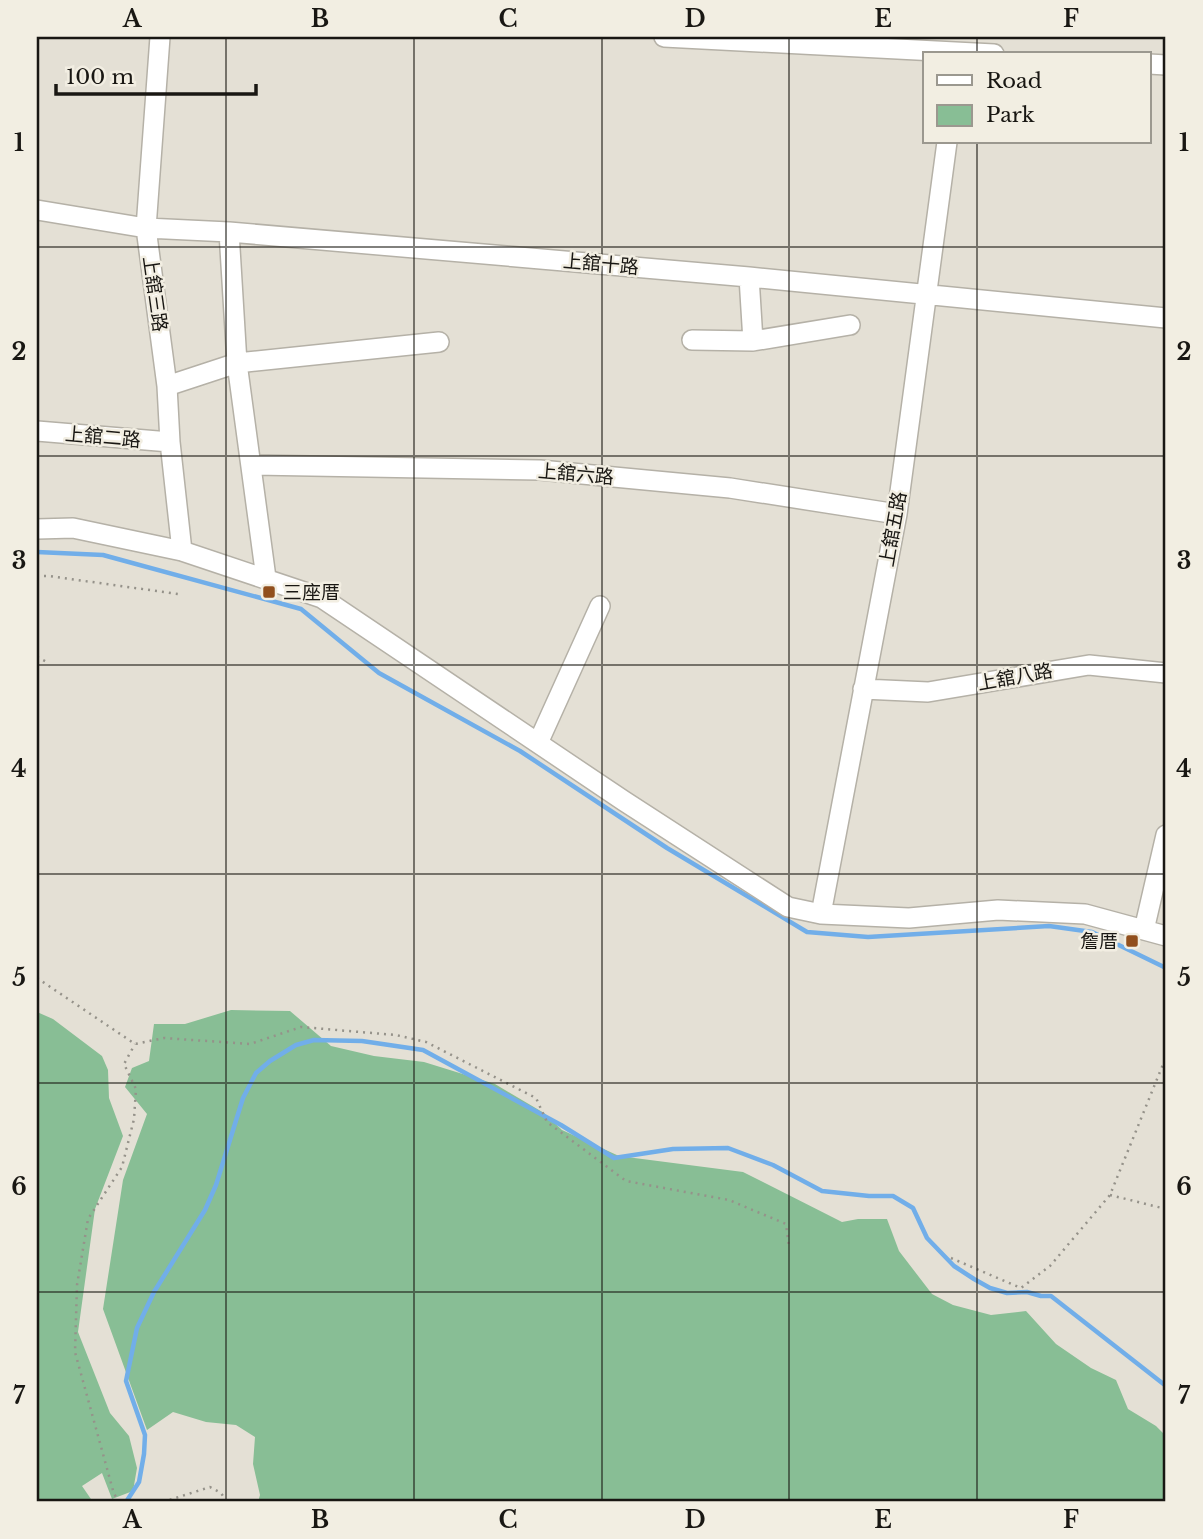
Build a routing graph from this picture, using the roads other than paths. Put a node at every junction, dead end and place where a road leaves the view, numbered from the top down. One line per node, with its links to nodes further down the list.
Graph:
1 (160, 37): 7 (street, 上舘三路)
2 (664, 37): 3 (street)
3 (959, 48): 4 (street)
4 (982, 52)
5 (947, 144): 10 (street, 上舘五路)
6 (37, 210): 7 (street, 上舘十路)
7 (146, 228): 8 (street, 上舘十路); 17 (street, 上舘三路)
8 (229, 232): 9 (street, 上舘十路); 16 (street)
9 (749, 277): 10 (street, 上舘十路); 14 (street)
10 (926, 294): 11 (street, 上舘十路); 21 (street, 上舘五路)
11 (1166, 318)
12 (850, 325): 14 (street)
13 (692, 341): 14 (street)
14 (753, 341)
15 (439, 342): 16 (street)
16 (237, 363): 17 (street); 20 (street)
17 (167, 386): 19 (street, 上舘三路)
18 (37, 431): 19 (street, 上舘二路)
19 (170, 442): 23 (street, 上舘三路)
20 (252, 465): 21 (street, 上舘六路); 24 (street)
21 (897, 514): 27 (street, 上舘五路)
22 (37, 529): 23 (street)
23 (182, 551): 24 (street)
24 (266, 578): 28 (street)
25 (600, 606): 28 (street)
26 (1166, 673): 27 (street, 上舘八路)
27 (863, 689): 30 (street, 上舘五路)
28 (538, 743): 30 (street)
29 (1166, 835): 31 (street)
30 (821, 914): 31 (street)
31 (1144, 930): 32 (street)
32 (1166, 936)

